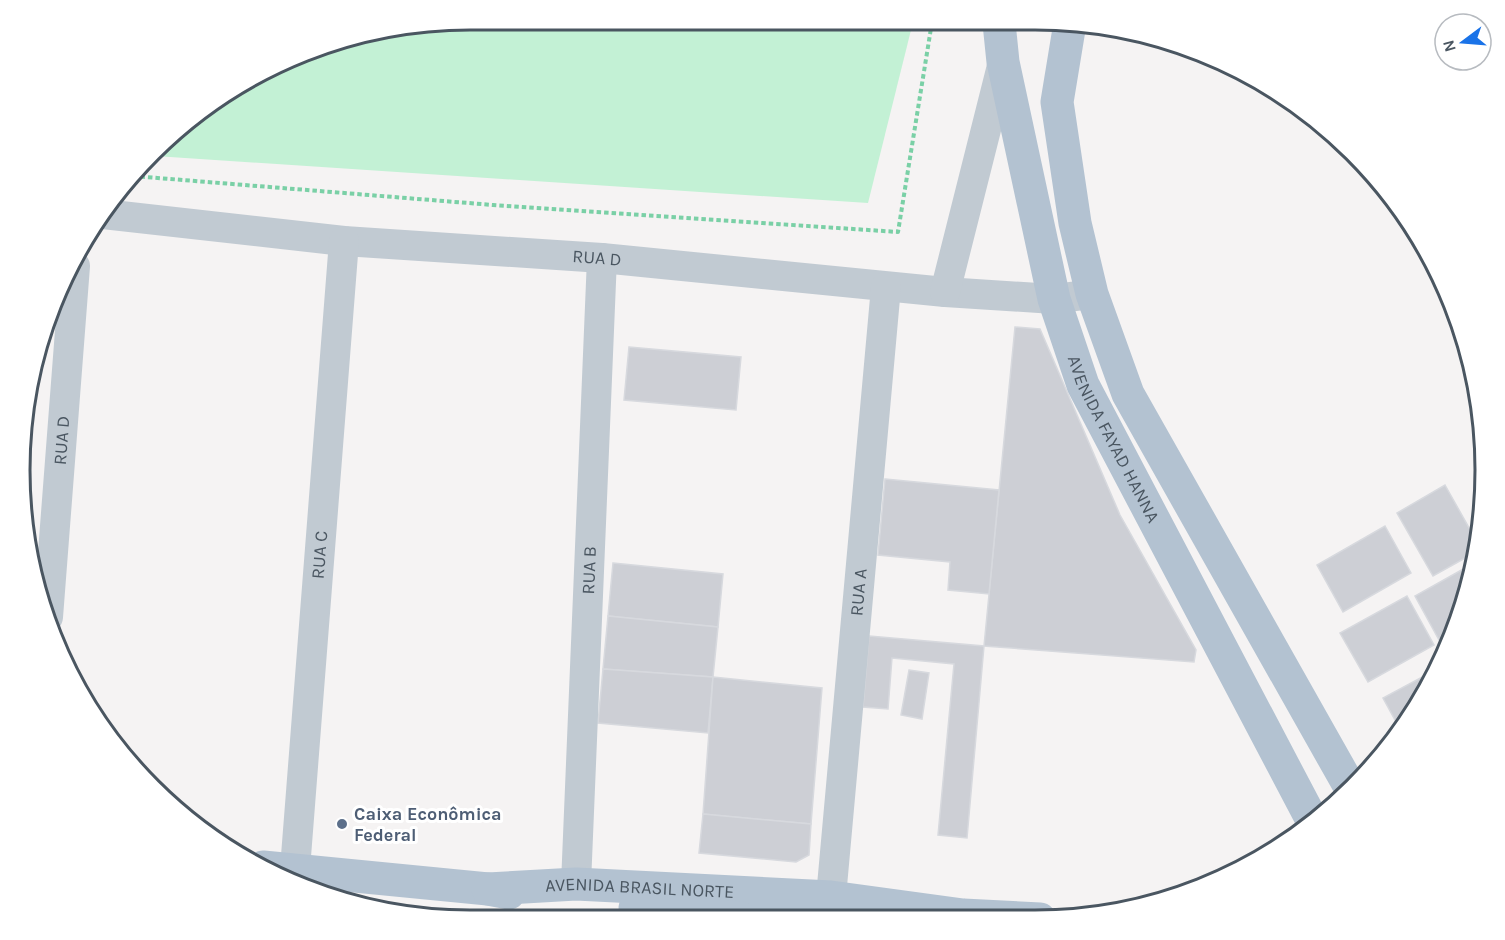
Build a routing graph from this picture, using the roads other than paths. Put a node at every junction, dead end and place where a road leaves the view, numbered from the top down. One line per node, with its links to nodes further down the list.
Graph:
1 (1000, 30): 3 (main road, AVENIDA FAYAD HANNA)
2 (1069, 31): 10 (main road, AVENIDA FAYAD HANNA)
3 (1003, 62): 9 (street); 11 (main road, AVENIDA FAYAD HANNA)
4 (112, 215): 5 (street, RUA D)
5 (344, 241): 6 (street, RUA D); 16 (street, RUA C)
6 (603, 258): 8 (street, RUA D); 17 (street, RUA B)
7 (74, 277): 12 (street, RUA D)
8 (886, 287): 9 (street, RUA D); 19 (street, RUA A)
9 (945, 292): 11 (street, RUA D)
10 (1092, 294): 11 (street, RUA D); 13 (main road, AVENIDA FAYAD HANNA)
11 (1054, 299): 14 (main road, AVENIDA FAYAD HANNA)
12 (49, 599)
13 (1346, 781)
14 (1309, 814)
15 (282, 868): 16 (main road, AVENIDA BRASIL NORTE)
16 (295, 869): 18 (main road, AVENIDA BRASIL NORTE)
17 (576, 884): 18 (main road, AVENIDA BRASIL NORTE); 19 (main road, AVENIDA BRASIL NORTE)
18 (488, 889): 20 (main road, AVENIDA BRASIL NORTE)
19 (831, 897): 21 (main road, AVENIDA BRASIL NORTE)
20 (656, 910)
21 (926, 910)

